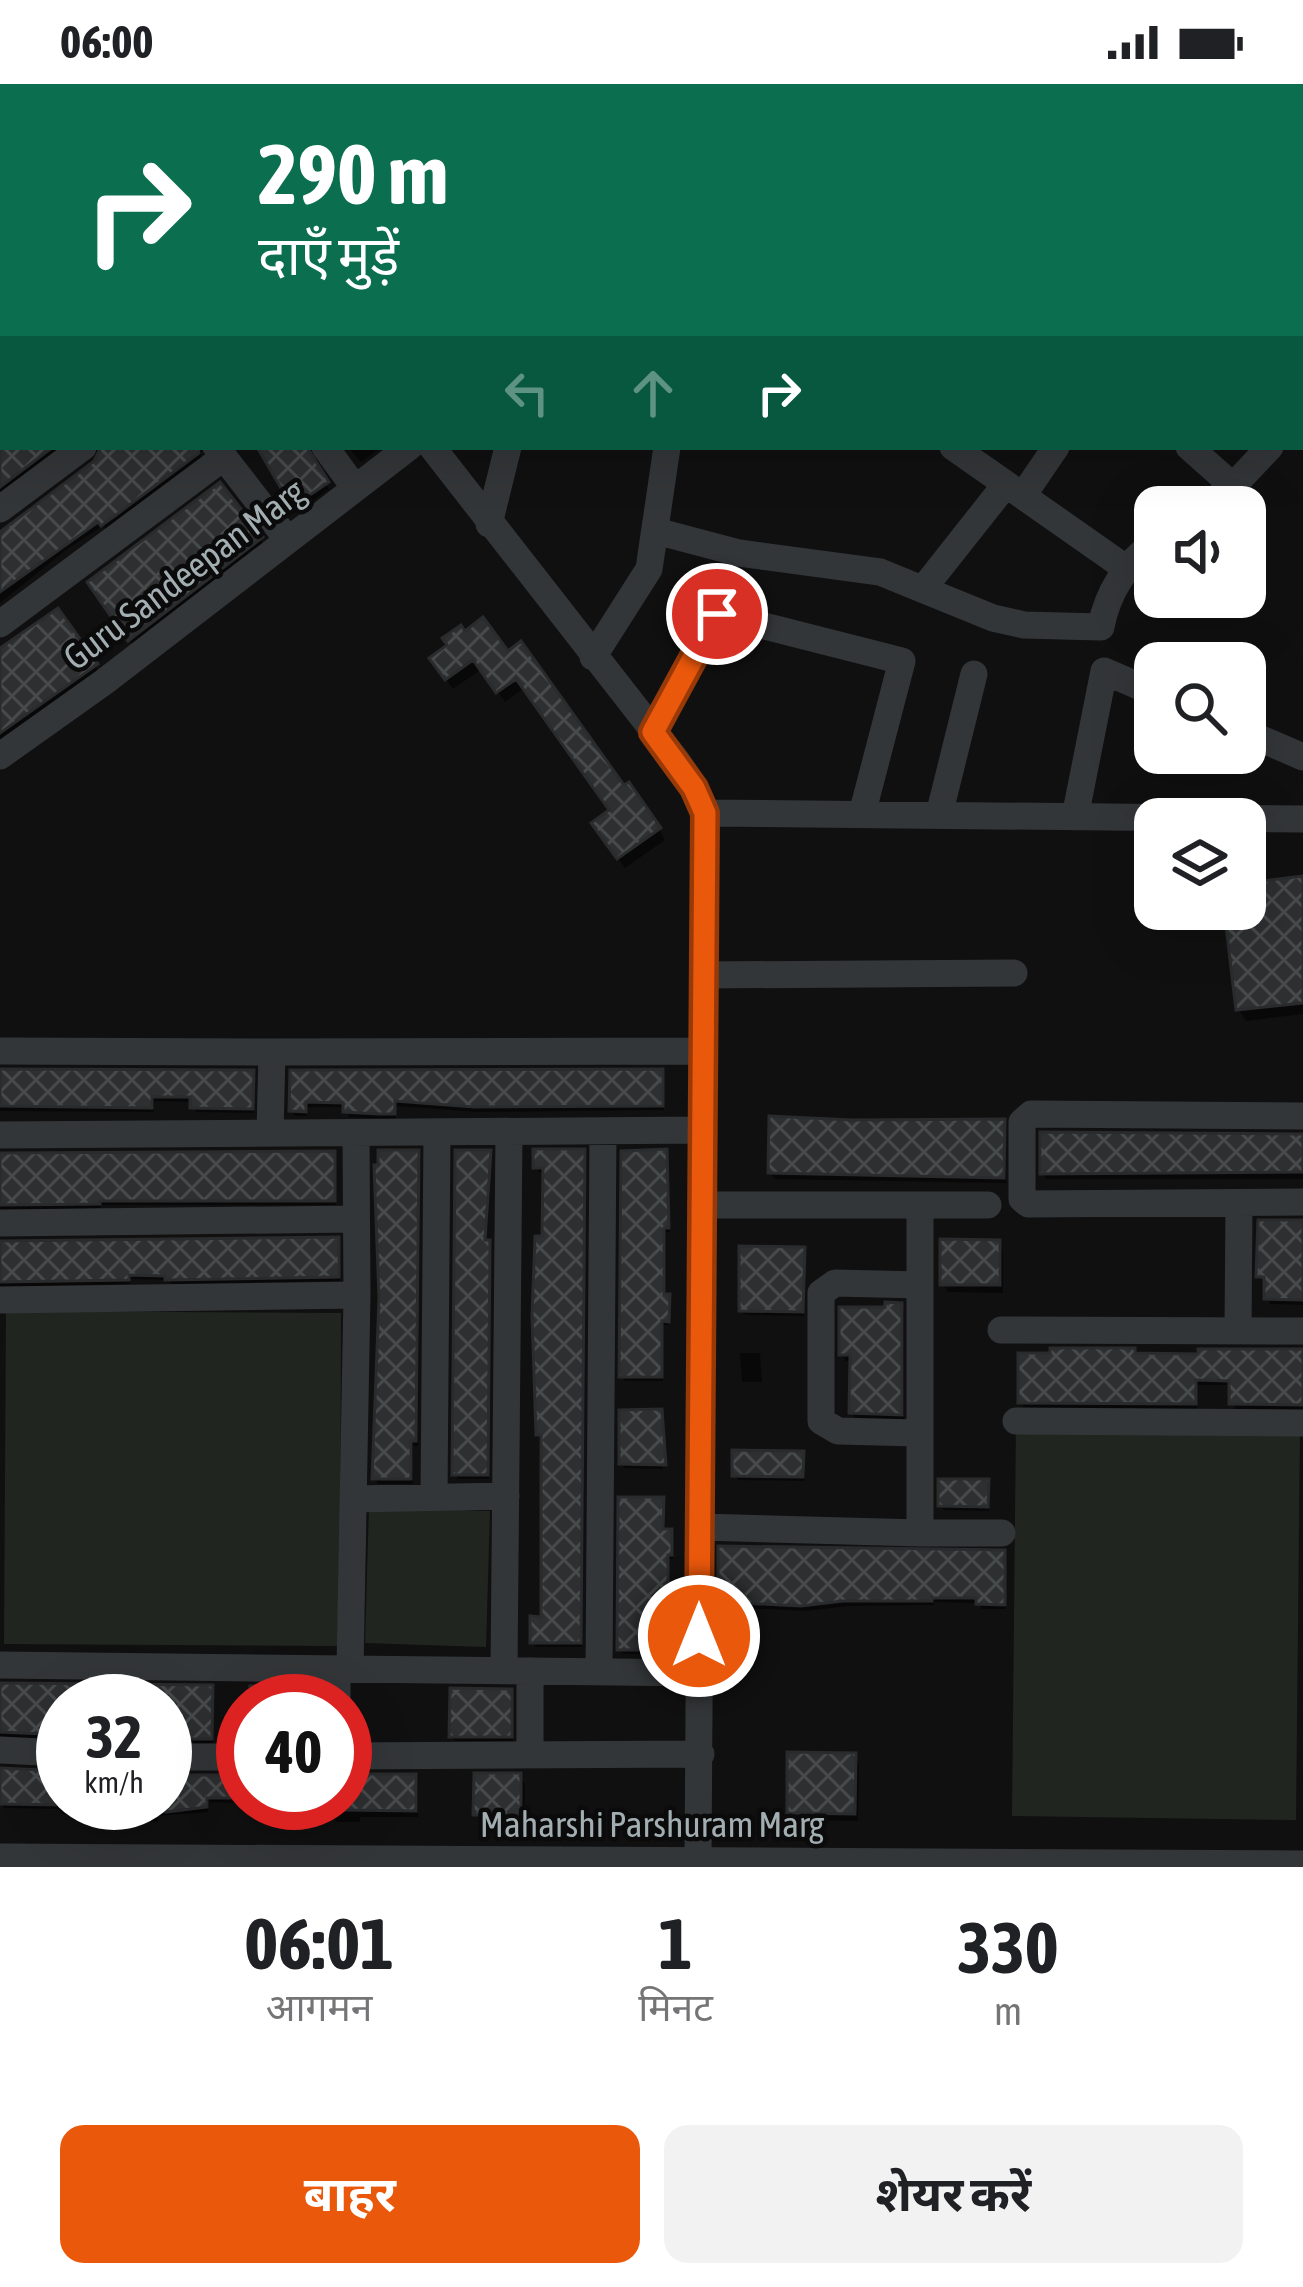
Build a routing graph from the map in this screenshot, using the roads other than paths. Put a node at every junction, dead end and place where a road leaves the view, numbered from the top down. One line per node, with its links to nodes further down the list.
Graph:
1 (79, 450): 15 (street)
2 (328, 450): 13 (street)
3 (405, 450): 13 (street, Guru Sandeepan Marg)
4 (434, 450): 16 (street)
5 (507, 450): 16 (street)
6 (667, 450): 17 (street)
7 (957, 450): 14 (street)
8 (1053, 450): 14 (street)
9 (1192, 450): 12 (street)
10 (1267, 450): 12 (street)
11 (220, 452): 18 (street); 22 (street)
12 (1233, 486)
13 (356, 488): 18 (street, Guru Sandeepan Marg)
14 (1015, 489): 20 (street); 21 (street)
15 (0, 509)
16 (489, 524): 23 (street)
17 (656, 531): 21 (street); 23 (street)
18 (288, 540): 28 (street, Guru Sandeepan Marg)
19 (1134, 562): 20 (street)
20 (1127, 569): 21 (street)
21 (923, 589)
22 (0, 624)
23 (593, 658): 26 (street)
24 (974, 674): 32 (street)
25 (1134, 684): 33 (street)
26 (653, 732): 30 (street); 31 (street)
27 (1266, 741): 29 (street)
28 (0, 756)
29 (1303, 757)
30 (705, 813): 31 (street); 36 (street)
31 (862, 814): 32 (street)
32 (939, 815): 33 (street)
33 (1075, 817): 34 (street)
34 (1303, 819)
35 (1015, 974): 36 (street)
36 (704, 975): 38 (street)
37 (0, 1051): 39 (street)
38 (704, 1051): 39 (street); 41 (street)
39 (272, 1052): 46 (street)
40 (1303, 1116): 52 (street)
41 (702, 1130): 42 (street); 50 (street)
42 (603, 1131): 45 (street); 73 (street)
43 (356, 1132): 44 (street); 46 (street); 53 (street)
44 (437, 1132): 45 (street); 65 (street)
45 (509, 1132): 64 (street)
46 (270, 1133): 47 (street)
47 (0, 1135)
48 (1303, 1202): 52 (street)
49 (920, 1204): 50 (street); 51 (street); 55 (street)
50 (702, 1205): 67 (street)
51 (988, 1205)
52 (1239, 1205): 59 (street)
53 (356, 1219): 54 (street); 56 (street)
54 (0, 1223)
55 (920, 1285): 63 (street); 63 (street)
56 (357, 1295): 57 (street); 66 (street)
57 (0, 1300)
58 (1001, 1330): 59 (street)
59 (1238, 1330): 60 (street)
60 (1303, 1331)
61 (1016, 1421): 62 (street)
62 (1303, 1423)
63 (919, 1433): 68 (street)
64 (506, 1496): 65 (street); 72 (street)
65 (434, 1497): 66 (street)
66 (353, 1499): 71 (street)
67 (700, 1527): 68 (street); 74 (street)
68 (920, 1533): 69 (street)
69 (1002, 1533)
70 (0, 1665): 71 (street)
71 (343, 1669): 72 (street); 75 (street)
72 (517, 1671): 73 (street); 78 (street)
73 (599, 1672): 74 (street)
74 (699, 1673): 79 (street)
75 (342, 1674)
76 (0, 1750): 77 (street)
77 (36, 1752)
78 (530, 1754): 79 (street); 80 (street)
79 (701, 1754): 83 (street)
80 (372, 1756)
81 (0, 1857): 82 (street, Maharshi Parshuram Marg)
82 (170, 1862): 83 (street, Maharshi Parshuram Marg)
83 (690, 1863): 85 (street, Maharshi Parshuram Marg)
84 (1303, 1864): 85 (street, Maharshi Parshuram Marg)
85 (1224, 1865)

